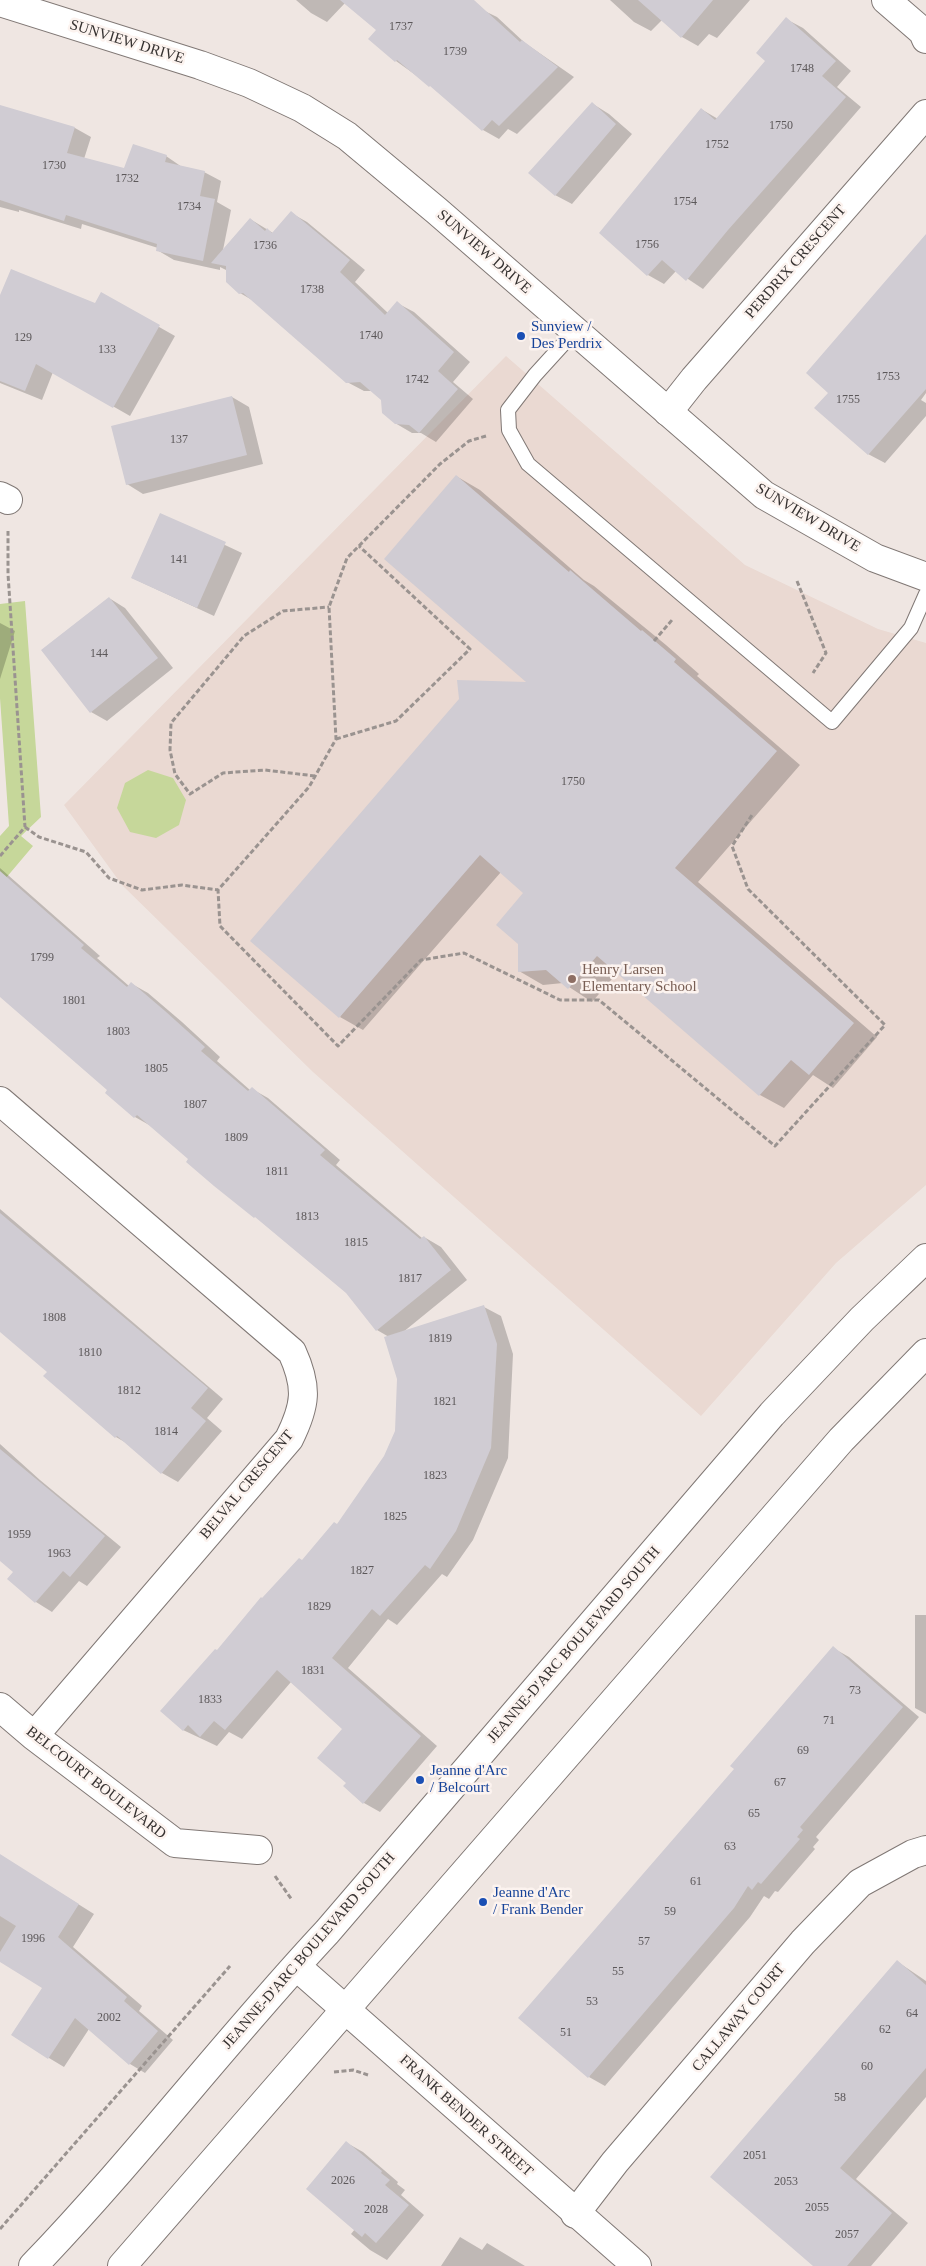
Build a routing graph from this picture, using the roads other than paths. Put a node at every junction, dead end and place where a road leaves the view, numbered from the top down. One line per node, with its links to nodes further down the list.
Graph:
1 (886, 0): 3 (street)
2 (0, 2): 5 (street, SUNVIEW DRIVE)
3 (926, 38)
4 (926, 114): 6 (street, PERDRIX CRESCENT)
5 (575, 331): 6 (street, SUNVIEW DRIVE); 8 (lane)
6 (668, 412): 7 (street, SUNVIEW DRIVE)
7 (926, 577)
8 (926, 594)
9 (0, 1101): 13 (street, BELVAL CRESCENT)
10 (926, 1258): 16 (street, JEANNE-D'ARC BOULEVARD SOUTH)
11 (926, 1353): 17 (street)
12 (0, 1707): 13 (street, BELCOURT BOULEVARD)
13 (34, 1736): 14 (street, BELCOURT BOULEVARD)
14 (258, 1850)
15 (926, 1850): 18 (street, CALLAWAY COURT)
16 (296, 1966): 17 (street, FRANK BENDER STREET); 19 (street, JEANNE-D'ARC BOULEVARD SOUTH)
17 (346, 2010): 18 (street, FRANK BENDER STREET); 20 (street)
18 (575, 2214): 21 (street, FRANK BENDER STREET)
19 (33, 2266)
20 (122, 2266)
21 (637, 2266)

